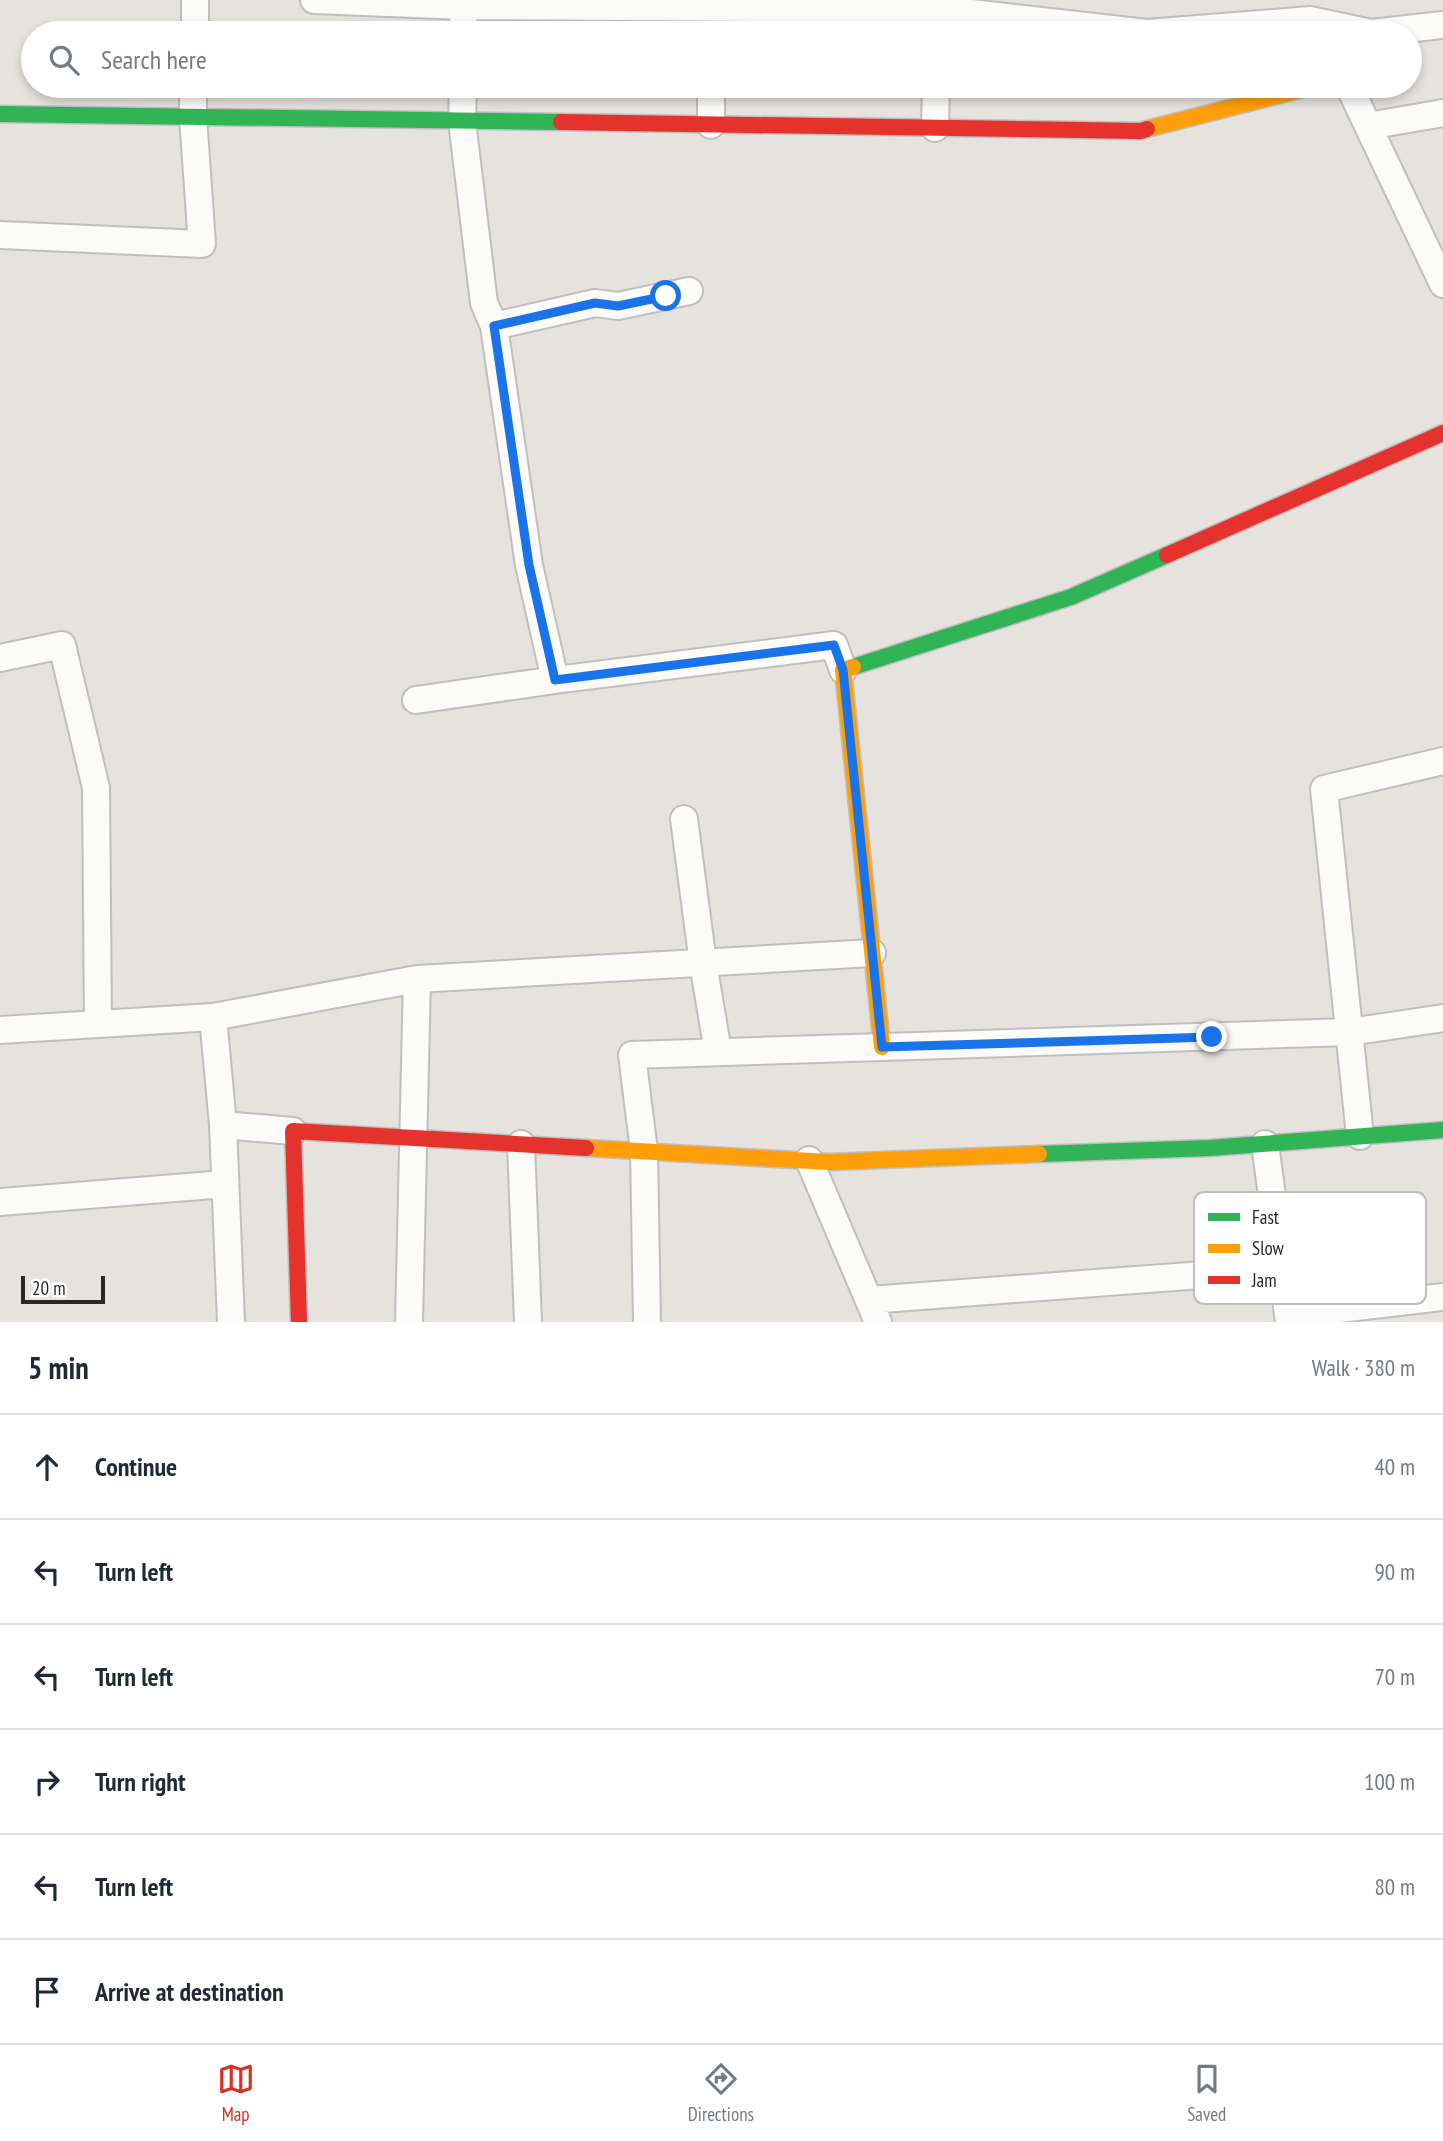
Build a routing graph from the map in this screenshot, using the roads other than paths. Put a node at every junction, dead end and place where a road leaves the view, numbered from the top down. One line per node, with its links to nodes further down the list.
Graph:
1 (195, 0): 7 (street)
2 (314, 0): 3 (street)
3 (464, 3): 4 (street); 8 (street)
4 (712, 14): 5 (street)
5 (936, 14): 9 (street)
6 (1309, 18): 10 (street)
7 (195, 21)
8 (463, 21)
9 (1014, 21)
10 (1277, 21)
11 (1443, 25): 12 (street)
12 (1422, 27)
13 (193, 98): 21 (street)
14 (463, 98): 22 (street)
15 (711, 98): 23 (street)
16 (936, 98): 25 (street)
17 (1269, 98): 25 (street)
18 (1355, 98): 24 (street)
19 (1443, 113): 24 (street)
20 (0, 114): 21 (street)
21 (193, 117): 22 (street); 26 (street)
22 (463, 121): 23 (street); 29 (street)
23 (711, 125): 25 (street)
24 (1368, 126): 27 (street)
25 (936, 128)
26 (0, 235)
27 (1443, 284)
28 (689, 291): 29 (street)
29 (494, 326): 33 (street)
30 (1443, 433): 32 (street)
31 (0, 658): 42 (street)
32 (843, 670): 33 (street); 37 (street)
33 (555, 680): 34 (street)
34 (416, 700)
35 (1443, 761): 44 (street)
36 (684, 819): 38 (street)
37 (872, 953): 38 (street); 45 (street)
38 (703, 963): 39 (street); 46 (street)
39 (417, 979): 40 (street); 51 (street)
40 (213, 1017): 42 (street); 47 (street)
41 (1443, 1018): 44 (street)
42 (98, 1024): 43 (street)
43 (0, 1030)
44 (1350, 1032): 45 (street); 50 (street)
45 (882, 1047): 46 (street)
46 (718, 1052): 54 (street)
47 (223, 1125): 49 (street); 56 (street)
48 (1443, 1130): 50 (street)
49 (293, 1131): 51 (street); 64 (street)
50 (1360, 1136): 53 (street)
51 (412, 1138): 52 (street); 65 (street)
52 (521, 1144): 54 (street); 66 (street)
53 (1265, 1144): 55 (street); 57 (street)
54 (644, 1152): 55 (street); 67 (street)
55 (809, 1160): 61 (street)
56 (225, 1184): 58 (street); 63 (street)
57 (1272, 1192)
58 (0, 1202)
59 (1194, 1278): 61 (street)
60 (1394, 1304): 62 (street)
61 (873, 1311)
62 (1289, 1319)
63 (231, 1322)
64 (299, 1322)
65 (409, 1322)
66 (528, 1322)
67 (647, 1322)

